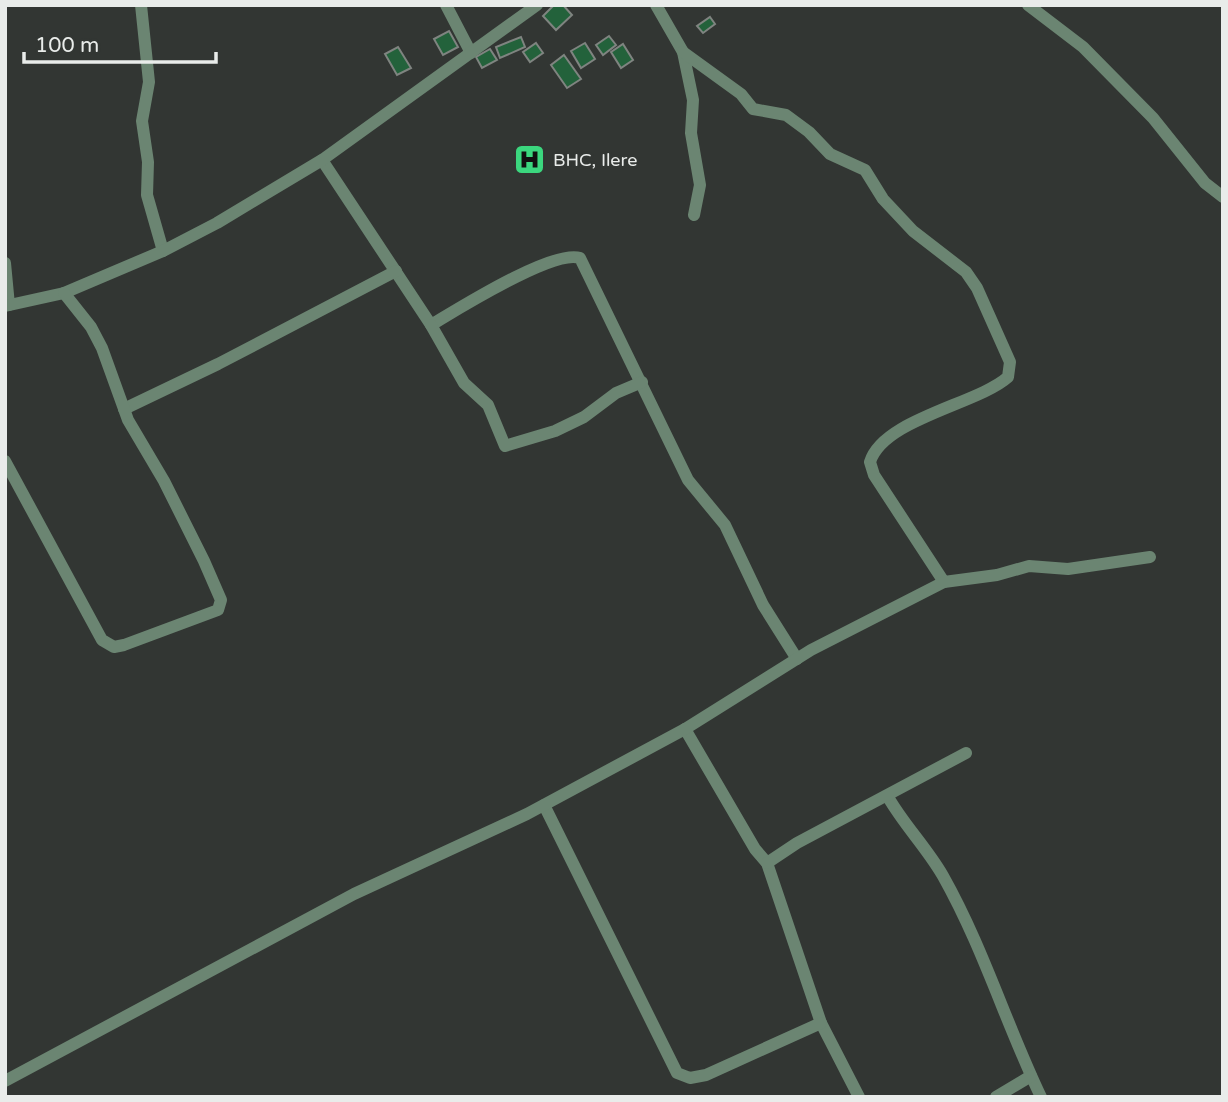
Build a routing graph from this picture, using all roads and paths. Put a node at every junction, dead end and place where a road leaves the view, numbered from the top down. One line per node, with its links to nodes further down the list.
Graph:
1 (141, 5): 11 (street)
2 (446, 5): 7 (street)
3 (537, 5): 7 (street)
4 (656, 5): 6 (street)
5 (1028, 5): 9 (street)
6 (683, 52): 10 (street); 21 (street)
7 (471, 53): 8 (street)
8 (322, 160): 11 (street); 13 (street)
9 (1223, 197)
10 (694, 215)
11 (163, 251): 14 (street)
12 (5, 262): 15 (street)
13 (396, 271): 16 (street); 18 (street)
14 (64, 293): 15 (street); 18 (street)
15 (7, 306)
16 (431, 325): 17 (street); 17 (street)
17 (642, 382): 22 (street)
18 (124, 409): 19 (street)
19 (5, 461)
20 (1150, 557): 21 (street)
21 (944, 582): 22 (street)
22 (797, 659): 23 (street)
23 (685, 729): 26 (street); 27 (street)
24 (966, 753): 25 (street)
25 (888, 797): 27 (street); 29 (street)
26 (544, 805): 28 (street); 30 (street)
27 (767, 863): 28 (street)
28 (821, 1023): 31 (street)
29 (1031, 1076): 32 (street); 33 (street)
30 (5, 1081)
31 (859, 1097)
32 (996, 1097)
33 (1041, 1097)

